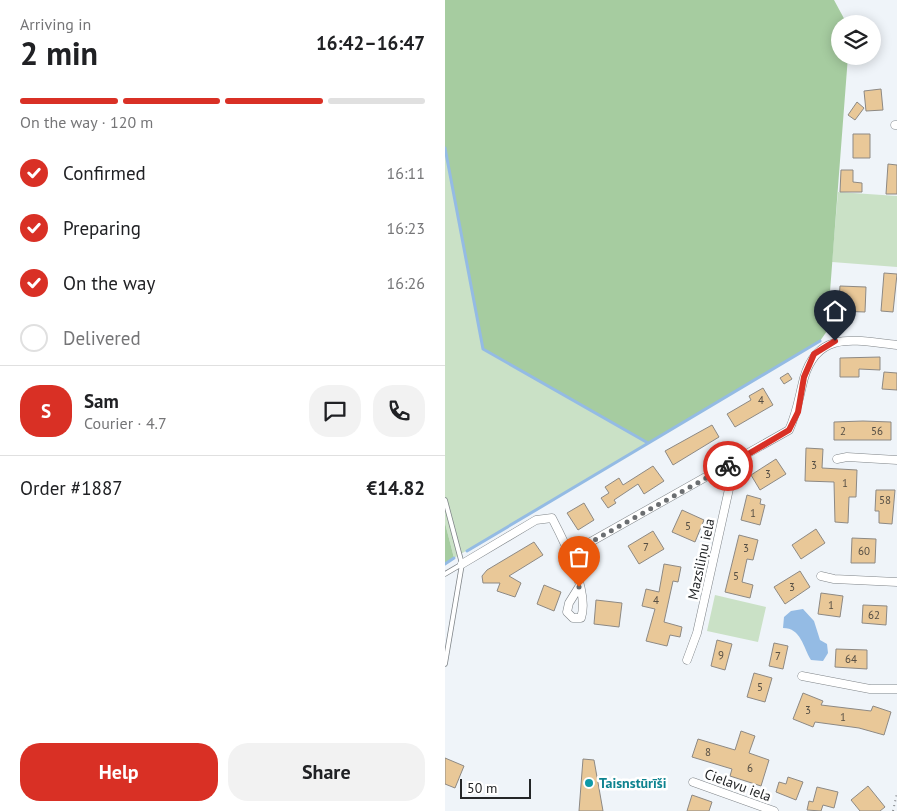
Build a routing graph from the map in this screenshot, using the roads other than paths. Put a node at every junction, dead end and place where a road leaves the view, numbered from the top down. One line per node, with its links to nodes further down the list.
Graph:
1 (897, 345): 4 (street)
2 (837, 459): 3 (street)
3 (897, 460)
4 (735, 462): 6 (street); 12 (street, Mazsiliņu iela)
5 (445, 500): 7 (lane)
6 (571, 553): 7 (street); 11 (street)
7 (462, 564): 8 (lane); 13 (lane)
8 (445, 574)
9 (821, 576): 10 (street)
10 (897, 582)
11 (579, 587)
12 (687, 660)
13 (445, 664)
14 (801, 676): 15 (street)
15 (897, 689)
16 (693, 782): 17 (street, Cielavu iela)
17 (774, 811)

